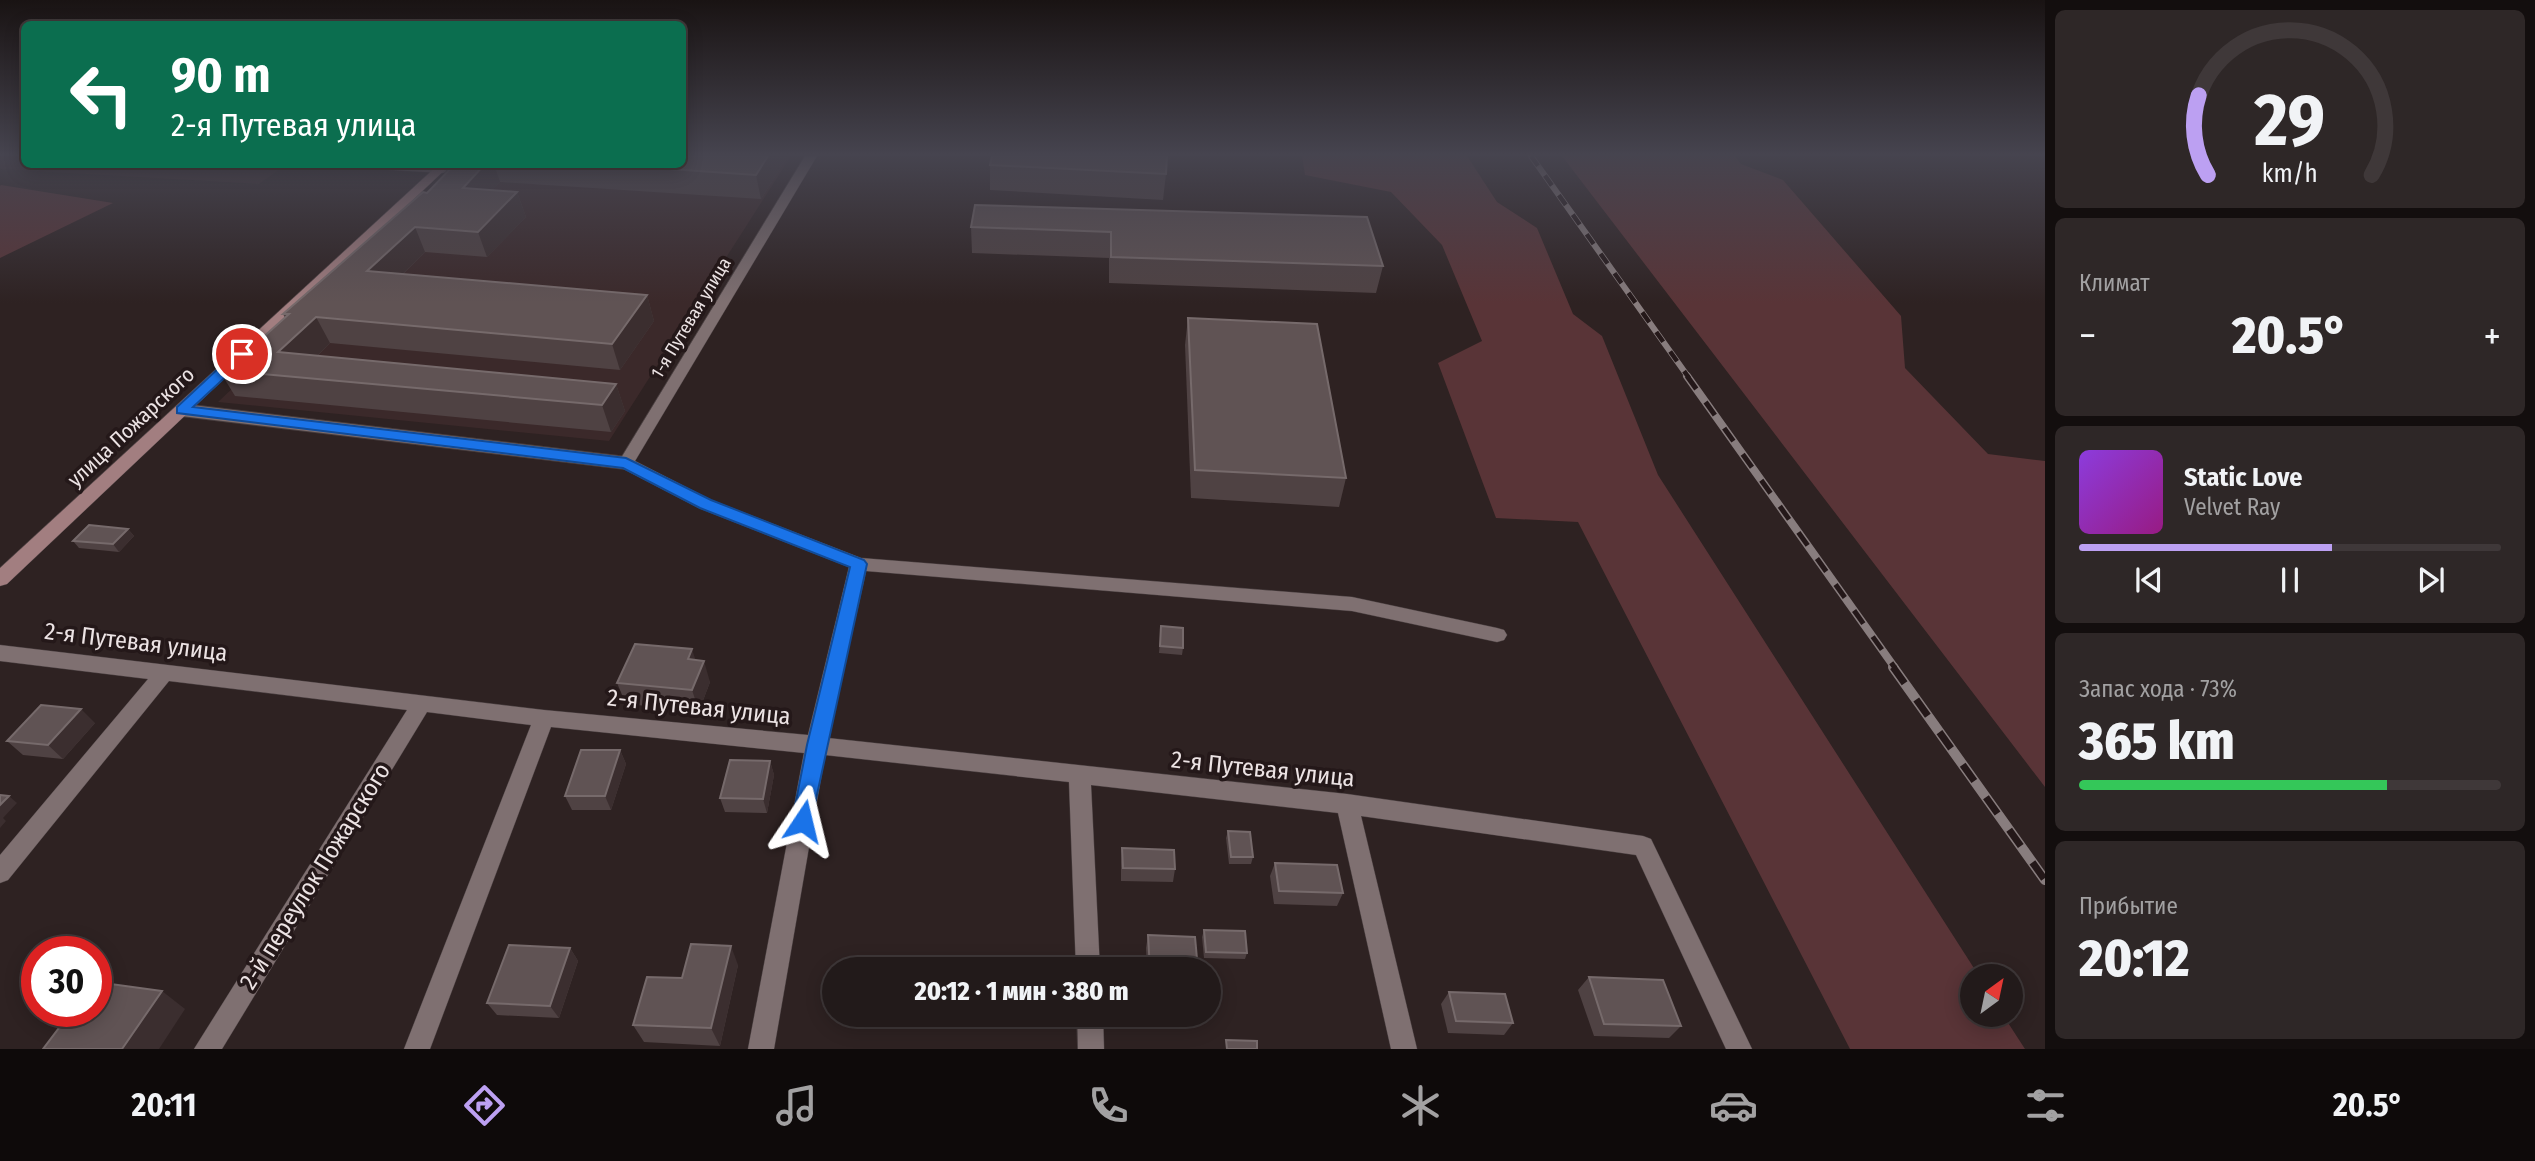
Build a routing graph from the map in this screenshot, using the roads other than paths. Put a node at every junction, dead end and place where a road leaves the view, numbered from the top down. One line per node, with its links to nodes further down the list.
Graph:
1 (402, 205): 3 (street, улица Пожарского)
2 (782, 205): 4 (street, 1-я Путевая улица)
3 (182, 410): 4 (lane); 6 (street, улица Пожарского)
4 (626, 463): 5 (street)
5 (859, 564): 7 (street); 12 (street)
6 (0, 579)
7 (1497, 635)
8 (0, 653): 9 (street, 2-я Путевая улица)
9 (166, 671): 10 (street, 2-я Путевая улица); 15 (street)
10 (422, 703): 11 (street, 2-я Путевая улица); 18 (street, 2-й переулок Пожарского)
11 (544, 718): 12 (street, 2-я Путевая улица); 19 (street)
12 (816, 745): 13 (street, 2-я Путевая улица); 20 (street)
13 (1080, 776): 14 (street, 2-я Путевая улица); 16 (street)
14 (1347, 804): 22 (street); 23 (street, 2-я Путевая улица)
15 (0, 872)
16 (1087, 957)
17 (1090, 1027): 21 (street)
18 (207, 1049)
19 (417, 1049)
20 (761, 1049)
21 (1091, 1049)
22 (1404, 1049)
23 (1739, 1049)

